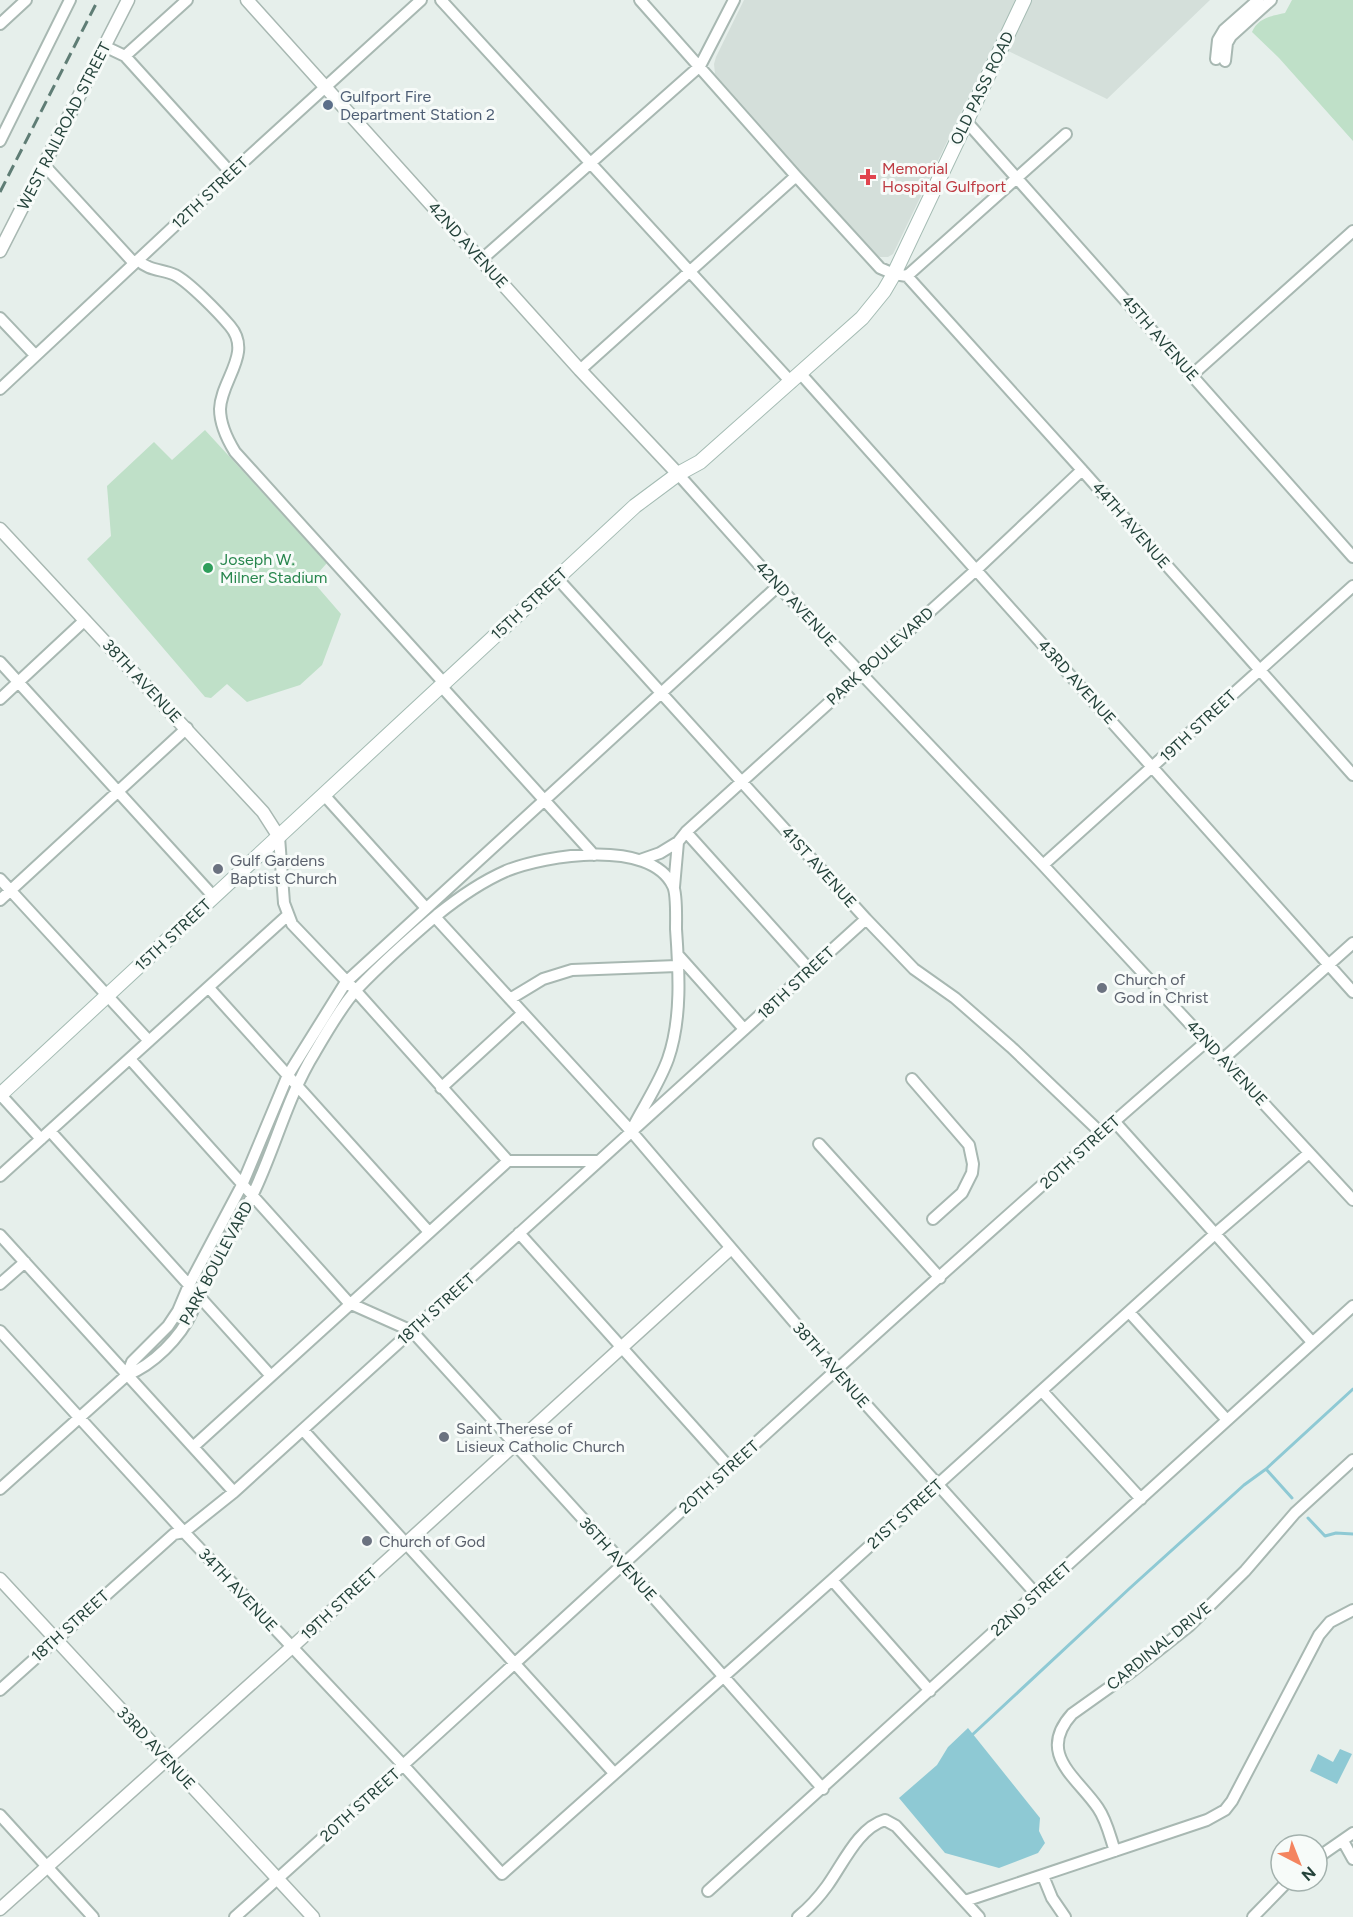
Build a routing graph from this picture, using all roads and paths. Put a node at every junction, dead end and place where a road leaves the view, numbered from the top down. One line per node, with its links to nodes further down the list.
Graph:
1 (26, 0): 13 (street)
2 (70, 0): 20 (street)
3 (128, 0): 14 (street, WEST RAILROAD STREET)
4 (187, 0): 15 (street)
5 (247, 0): 17 (street, 42ND AVENUE)
6 (421, 0): 17 (street, 12TH STREET)
7 (441, 0): 23 (street, 43RD AVENUE)
8 (640, 0): 16 (street, 44TH AVENUE)
9 (734, 0): 16 (street)
10 (1024, 0): 19 (main road, OLD PASS ROAD)
11 (1258, 0): 12 (street)
12 (1271, 0)
13 (0, 24)
14 (105, 46): 15 (street); 24 (street, WEST RAILROAD STREET)
15 (125, 56): 25 (street)
16 (700, 66): 23 (street); 26 (street, 44TH AVENUE)
17 (326, 87): 25 (street, 12TH STREET); 30 (street, 42ND AVENUE)
18 (0, 112): 20 (street)
19 (966, 121): 27 (street, 45TH AVENUE); 33 (main road, OLD PASS ROAD)
20 (9, 122): 22 (street)
21 (1066, 134): 27 (street, 15TH STREET)
22 (0, 141)
23 (590, 164): 30 (street); 32 (street, 43RD AVENUE)
24 (44, 165): 29 (street, WEST RAILROAD STREET); 31 (street)
25 (231, 173): 31 (street, 12TH STREET)
26 (796, 176): 32 (street); 33 (street, 44TH AVENUE)
27 (1018, 178): 33 (street, 15TH STREET); 37 (street, 45TH AVENUE)
28 (1353, 231): 37 (street)
29 (0, 251)
30 (481, 260): 36 (street, 42ND AVENUE)
31 (136, 262): 35 (street, 12TH STREET); 53 (street)
32 (689, 271): 36 (street); 38 (street, 43RD AVENUE)
33 (900, 275): 38 (main road, 15TH STREET); 40 (street, 44TH AVENUE)
34 (0, 318): 35 (street)
35 (35, 356): 39 (street, 12TH STREET)
36 (580, 369): 41 (street, 42ND AVENUE)
37 (1192, 375): 43 (street, 45TH AVENUE)
38 (796, 377): 41 (main road, 15TH STREET); 44 (street, 43RD AVENUE)
39 (0, 389)
40 (1082, 470): 44 (street, PARK BOULEVARD); 50 (street, 44TH AVENUE)
41 (678, 474): 45 (main road, 15TH STREET); 46 (street, 42ND AVENUE)
42 (0, 529): 48 (street, 38TH AVENUE)
43 (1353, 557)
44 (977, 568): 51 (street, PARK BOULEVARD); 57 (street, 43RD AVENUE)
45 (557, 578): 53 (main road, 15TH STREET); 54 (street, 41ST AVENUE)
46 (778, 586): 51 (street, 42ND AVENUE); 54 (street)
47 (1353, 586): 50 (street, 19TH STREET)
48 (85, 620): 52 (street); 56 (street, 38TH AVENUE)
49 (0, 662): 52 (street)
50 (1259, 670): 57 (street, 19TH STREET); 58 (street, 44TH AVENUE)
51 (861, 673): 59 (street, PARK BOULEVARD); 68 (street, 42ND AVENUE)
52 (18, 682): 55 (street); 60 (street)
53 (442, 684): 61 (main road, 15TH STREET); 62 (street)
54 (662, 694): 59 (street, 41ST AVENUE); 62 (street)
55 (0, 699)
56 (187, 728): 60 (street); 64 (street, 38TH AVENUE)
57 (1153, 767): 68 (street, 19TH STREET); 81 (street, 43RD AVENUE)
58 (1353, 775)
59 (741, 781): 63 (street, PARK BOULEVARD); 78 (street, 41ST AVENUE)
60 (118, 792): 72 (street); 73 (street)
61 (324, 795): 64 (main road, 15TH STREET); 75 (street)
62 (545, 801): 66 (street); 69 (street)
63 (686, 832): 65 (street, PARK BOULEVARD); 82 (street)
64 (279, 837): 73 (main road, 15TH STREET); 76 (street)
65 (678, 842): 67 (street, PARK BOULEVARD); 71 (street)
66 (594, 855): 67 (street, PARK BOULEVARD); 77 (street, PARK BOULEVARD)
67 (640, 860): 71 (street, PARK BOULEVARD)
68 (1043, 865): 92 (street, 42ND AVENUE)
69 (472, 867): 75 (street, PARK BOULEVARD); 77 (street)
70 (0, 879): 72 (street)
71 (674, 887): 80 (street)
72 (10, 890): 74 (street); 87 (street)
73 (214, 897): 87 (main road, 15TH STREET)
74 (0, 900)
75 (426, 908): 83 (street, PARK BOULEVARD)
76 (288, 915): 83 (street); 84 (street)
77 (435, 917): 85 (street, PARK BOULEVARD); 88 (street, 38TH AVENUE)
78 (866, 919): 82 (street, 18TH STREET); 102 (street, 41ST AVENUE)
79 (1353, 943): 81 (street)
80 (678, 960): 88 (street); 90 (street); 101 (street)
81 (1329, 965): 86 (street, 43RD AVENUE); 94 (street)
82 (810, 970): 90 (street, 18TH STREET)
83 (346, 982): 85 (street); 95 (street, PARK BOULEVARD)
84 (209, 988): 91 (street); 95 (street)
85 (355, 990): 97 (street, PARK BOULEVARD); 98 (street)
86 (1353, 992)
87 (108, 996): 91 (street); 99 (main road, 15TH STREET)
88 (510, 999): 89 (street, 38TH AVENUE)
89 (523, 1013): 98 (street); 101 (street, 38TH AVENUE)
90 (744, 1029): 101 (street, 18TH STREET)
91 (149, 1041): 93 (street)
92 (1207, 1041): 94 (street, 42ND AVENUE); 100 (street, 20TH STREET)
93 (130, 1059): 103 (street); 109 (street)
94 (1223, 1059): 105 (street, 42ND AVENUE)
95 (288, 1075): 97 (street); 109 (street, PARK BOULEVARD)
96 (912, 1079): 112 (street)
97 (296, 1086): 110 (street, PARK BOULEVARD); 113 (street)
98 (441, 1088): 106 (street)
99 (0, 1094): 103 (street)
100 (1114, 1121): 102 (street, 20TH STREET); 115 (street)
101 (631, 1131): 107 (street, 18TH STREET); 117 (street, 38TH AVENUE)
102 (1101, 1133): 119 (street, 20TH STREET)
103 (46, 1135): 108 (street); 121 (street)
104 (819, 1144): 119 (street)
105 (1309, 1153): 111 (street, 42ND AVENUE); 115 (street, 21ST STREET)
106 (508, 1161): 107 (street); 113 (street)
107 (598, 1161): 114 (street, 18TH STREET)
108 (0, 1176)
109 (242, 1185): 110 (street); 121 (street, PARK BOULEVARD)
110 (252, 1196): 122 (street, PARK BOULEVARD); 123 (street)
111 (1353, 1200)
112 (933, 1219)
113 (429, 1232): 123 (street)
114 (519, 1233): 127 (street, 18TH STREET); 129 (street)
115 (1216, 1233): 125 (street, 21ST STREET); 128 (street)
116 (0, 1235): 118 (street)
117 (730, 1249): 129 (street, 19TH STREET); 130 (street, 38TH AVENUE)
118 (25, 1262): 120 (street); 131 (street)
119 (940, 1278): 130 (street, 20TH STREET)
120 (0, 1284)
121 (189, 1285): 122 (street); 131 (street, PARK BOULEVARD)
122 (198, 1295): 131 (street, PARK BOULEVARD); 132 (street)
123 (350, 1303): 127 (street); 132 (street)
124 (1353, 1306): 128 (street, 22ND STREET)
125 (1129, 1312): 133 (street, 21ST STREET); 135 (street)
126 (0, 1331): 134 (street, 34TH AVENUE)
127 (412, 1331): 136 (street, 18TH STREET); 137 (street, 36TH AVENUE)
128 (1312, 1342): 135 (street, 22ND STREET)
129 (622, 1347): 137 (street, 19TH STREET); 140 (street)
130 (836, 1371): 140 (street, 20TH STREET); 141 (street, 38TH AVENUE)
131 (127, 1375): 134 (street); 138 (street)
132 (271, 1376): 138 (street)
133 (1042, 1390): 141 (street, 21ST STREET); 144 (street)
134 (80, 1417): 142 (street); 145 (street, 34TH AVENUE)
135 (1227, 1420): 144 (street, 22ND STREET)
136 (303, 1430): 143 (street, 18TH STREET); 146 (street)
137 (514, 1446): 146 (street, 19TH STREET); 147 (street, 36TH AVENUE)
138 (193, 1447): 143 (street)
139 (1353, 1460): 166 (street, CARDINAL DRIVE)
140 (729, 1467): 147 (street, 20TH STREET)
141 (938, 1485): 149 (street, 21ST STREET); 150 (street, 38TH AVENUE)
142 (0, 1489)
143 (234, 1492): 145 (street, 18TH STREET)
144 (1142, 1499): 150 (street, 22ND STREET)
145 (184, 1532): 152 (street, 18TH STREET); 153 (street, 34TH AVENUE)
146 (405, 1542): 153 (street, 19TH STREET); 154 (street)
147 (624, 1564): 154 (street, 20TH STREET); 155 (street, 36TH AVENUE)
148 (0, 1579): 152 (street, 33RD AVENUE)
149 (832, 1580): 155 (street, 21ST STREET); 157 (street)
150 (1036, 1594): 157 (street, 22ND STREET)
151 (1353, 1610): 166 (street)
152 (55, 1639): 156 (street, 18TH STREET); 158 (street, 33RD AVENUE)
153 (292, 1647): 158 (street, 19TH STREET); 159 (street, 34TH AVENUE)
154 (516, 1663): 159 (street, 20TH STREET); 160 (street)
155 (722, 1677): 160 (street, 21ST STREET); 161 (street, 36TH AVENUE)
156 (0, 1690)
157 (930, 1691): 161 (street, 22ND STREET)
158 (167, 1761): 168 (street, 19TH STREET); 171 (street, 33RD AVENUE)
159 (404, 1766): 169 (street, 34TH AVENUE); 171 (street, 20TH STREET)
160 (614, 1773): 169 (street, 21ST STREET)
161 (823, 1789): 172 (street, 22ND STREET)
162 (0, 1815): 168 (street)
163 (1353, 1833): 164 (street)
164 (1343, 1841): 165 (street); 167 (street)
165 (1329, 1850)
166 (1115, 1851): 170 (street)
167 (1353, 1858)
168 (48, 1867): 175 (street, 19TH STREET); 176 (street)
169 (501, 1874)
170 (1043, 1876): 174 (street); 181 (street)
171 (278, 1879): 177 (street, 20TH STREET); 178 (street, 33RD AVENUE)
172 (708, 1891)
173 (1276, 1893): 182 (street)
174 (965, 1901): 179 (street); 180 (street)
175 (0, 1909)
176 (93, 1917)
177 (235, 1917)
178 (313, 1917)
179 (798, 1917)
180 (979, 1917)
181 (1065, 1917)
182 (1253, 1917)

